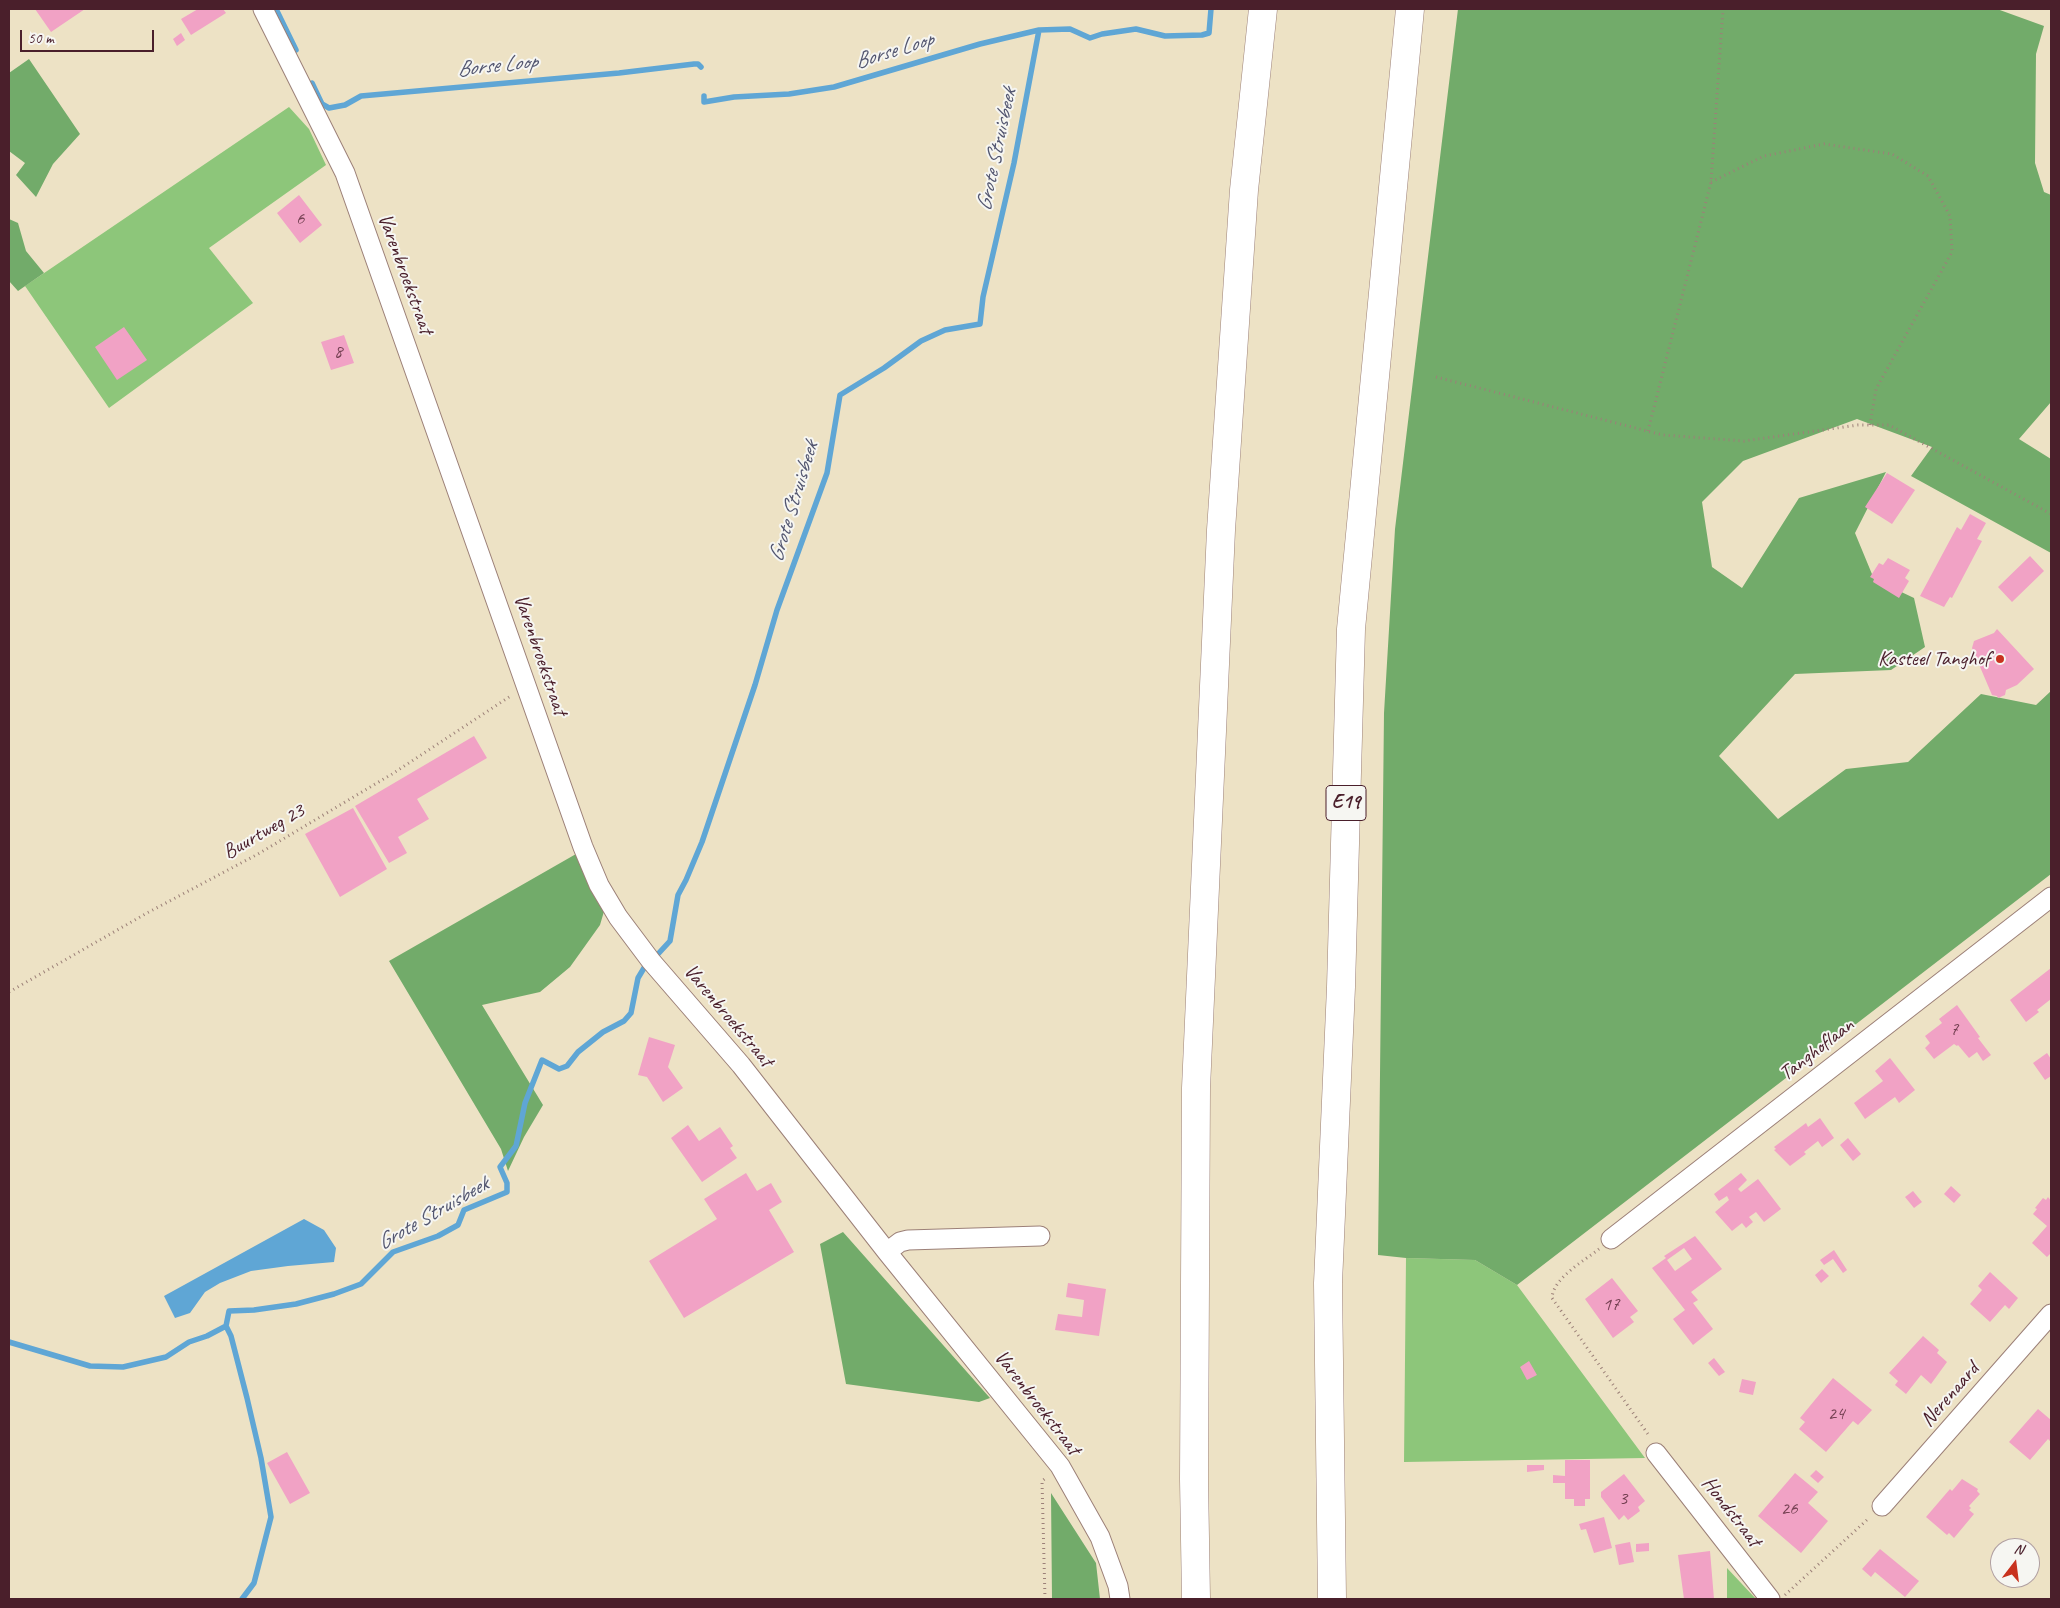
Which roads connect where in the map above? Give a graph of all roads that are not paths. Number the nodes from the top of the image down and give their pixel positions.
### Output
1 (263, 9) edge
2 (1264, 9) edge
3 (1410, 9) edge
4 (2051, 897) edge
5 (1040, 1236) dead end
6 (1611, 1239) road end
7 (887, 1252) junction
8 (2051, 1314) edge
9 (1656, 1453) road end
10 (1882, 1506) road end
11 (1120, 1599) edge
12 (1196, 1599) edge
13 (1332, 1599) edge
14 (1770, 1599) edge

1 - 7 street, Varenbroekstraat
2 - 12 highway
3 - 13 highway, E19
4 - 6 street, Tanghoflaan
5 - 7 street
7 - 11 street, Varenbroekstraat
8 - 10 street, Nerenaard
9 - 14 street, Hondstraat

